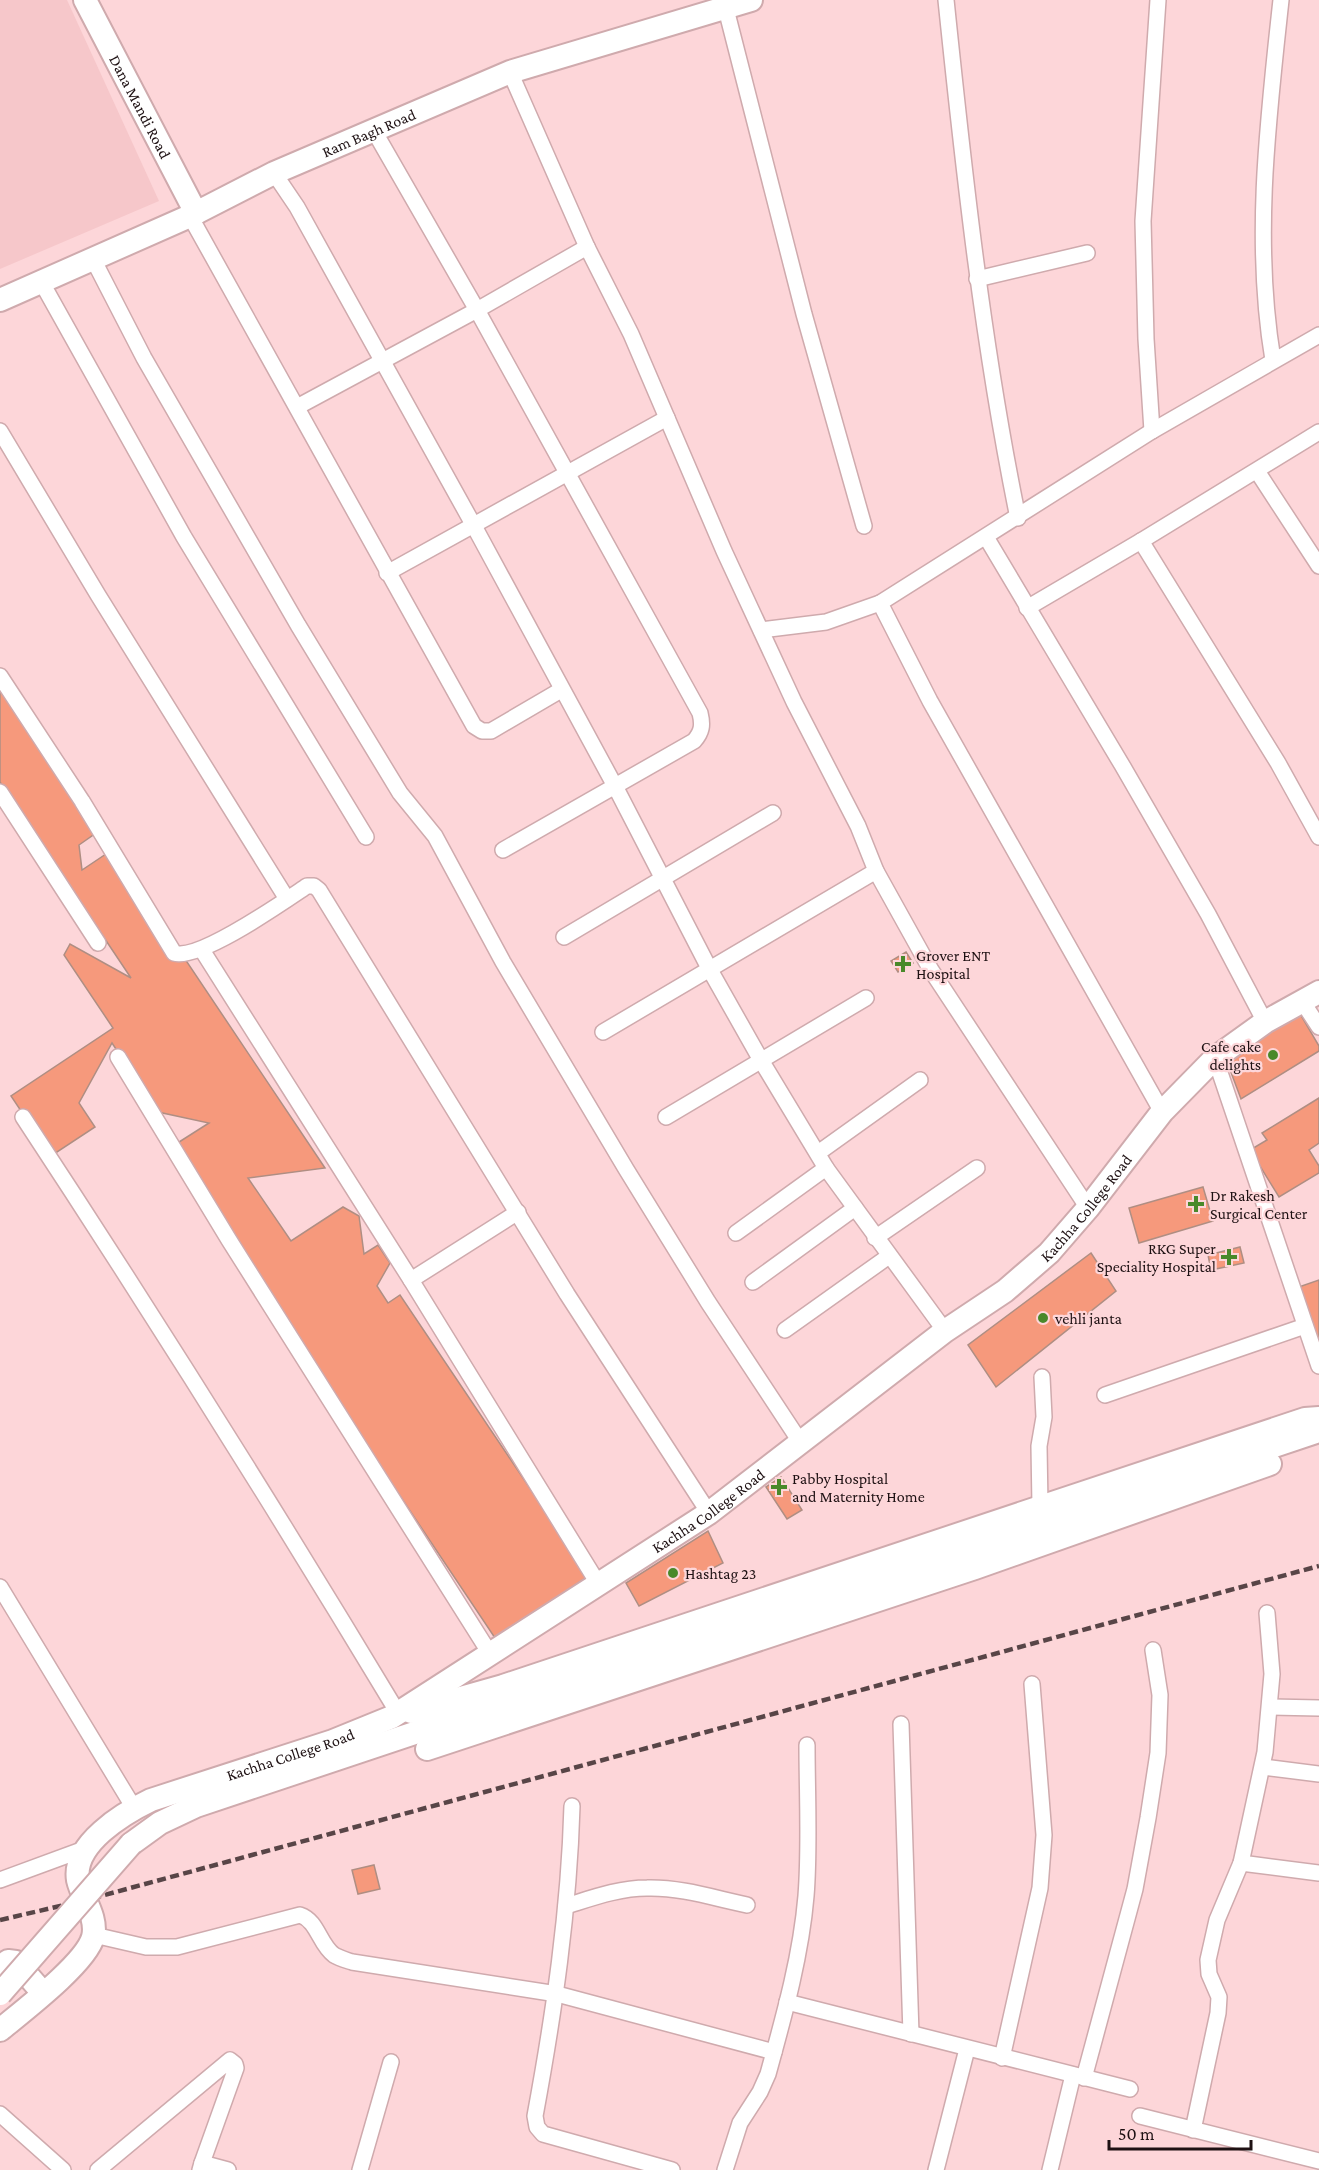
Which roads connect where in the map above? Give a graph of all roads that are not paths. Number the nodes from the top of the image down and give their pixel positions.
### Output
1 (85, 0) edge
2 (751, 0) edge
3 (946, 0) edge
4 (1158, 0) edge
5 (1281, 0) edge
6 (726, 9) junction
7 (678, 10) edge
8 (510, 72) junction
9 (373, 129) junction
10 (274, 173) junction
11 (193, 214) junction
12 (587, 247) junction
13 (1087, 253) dead end
14 (93, 259) junction
15 (977, 279) junction
16 (42, 283) junction
17 (0, 300) edge
18 (477, 310) junction
19 (1319, 335) edge
20 (1273, 360) junction
21 (380, 362) junction
22 (297, 407) junction
23 (667, 418) junction
24 (0, 431) edge
25 (1152, 431) junction
26 (1319, 432) edge
27 (1257, 471) junction
28 (567, 475) junction
29 (1018, 518) junction
30 (474, 526) junction
31 (864, 526) dead end
32 (986, 537) junction
33 (1141, 541) junction
34 (1319, 566) edge
35 (387, 573) junction
36 (880, 603) junction
37 (1027, 608) junction
38 (760, 630) junction
39 (0, 676) edge
40 (561, 690) junction
41 (616, 788) junction
42 (0, 792) edge
43 (773, 813) dead end
44 (366, 837) dead end
45 (1319, 837) edge
46 (503, 850) dead end
47 (876, 872) junction
48 (663, 879) junction
49 (288, 899) junction
50 (564, 937) dead end
51 (98, 943) dead end
52 (202, 950) junction
53 (710, 970) junction
54 (1310, 996) edge
55 (866, 998) dead end
56 (1265, 1022) junction
57 (1319, 1027) edge
58 (603, 1032) dead end
59 (118, 1057) dead end
60 (1215, 1058) junction
61 (762, 1062) junction
62 (920, 1080) dead end
63 (1162, 1112) junction
64 (23, 1117) dead end
65 (666, 1117) dead end
66 (818, 1153) junction
67 (826, 1168) junction
68 (977, 1168) dead end
69 (855, 1208) junction
70 (1088, 1208) junction
71 (518, 1212) junction
72 (736, 1233) dead end
73 (875, 1238) junction
74 (889, 1256) junction
75 (411, 1280) junction
76 (753, 1282) dead end
77 (1305, 1326) junction
78 (785, 1330) dead end
79 (945, 1331) junction
80 (1319, 1366) edge
81 (1042, 1377) dead end
82 (1105, 1395) dead end
83 (1317, 1432) edge
84 (801, 1443) junction
85 (1040, 1506) junction
86 (709, 1513) junction
87 (599, 1585) junction
88 (0, 1587) edge
89 (1267, 1612) dead end
90 (1153, 1650) dead end
91 (489, 1652) junction
92 (1032, 1684) dead end
93 (1271, 1707) junction
94 (1319, 1708) edge
95 (395, 1715) junction
96 (901, 1724) dead end
97 (807, 1745) dead end
98 (427, 1749) dead end
99 (1263, 1767) junction
100 (1319, 1774) edge
101 (572, 1806) dead end
102 (134, 1808) junction
103 (87, 1848) junction
104 (1241, 1863) junction
105 (1319, 1874) edge
106 (0, 1880) edge
107 (747, 1905) dead end
108 (566, 1906) junction
109 (94, 1935) junction
110 (0, 1968) edge
111 (43, 1992) junction
112 (0, 1994) edge
113 (557, 1994) junction
114 (786, 2002) junction
115 (0, 2030) edge
116 (911, 2034) junction
117 (967, 2049) junction
118 (774, 2052) junction
119 (1002, 2058) junction
120 (391, 2062) dead end
121 (1079, 2077) junction
122 (1130, 2089) dead end
123 (0, 2114) edge
124 (1140, 2116) dead end
125 (1193, 2130) junction
126 (1319, 2161) edge
127 (201, 2167) edge
128 (63, 2170) edge
129 (98, 2170) edge
130 (228, 2170) edge
131 (360, 2170) edge
132 (672, 2170) edge
133 (725, 2170) edge
134 (936, 2170) edge
135 (1050, 2170) edge

1 - 11 street, Dana Mandi Road
2 - 6 street, Ram Bagh Road
3 - 15 street
4 - 25 street
5 - 20 street
6 - 7 street, Ram Bagh Road
6 - 31 street
7 - 8 street, Ram Bagh Road
8 - 9 street, Ram Bagh Road
8 - 12 street
9 - 10 street, Ram Bagh Road
9 - 18 street
10 - 11 street, Ram Bagh Road
10 - 21 street
11 - 14 street, Ram Bagh Road
11 - 22 street
12 - 18 street
12 - 23 street
13 - 15 street
14 - 16 street, Ram Bagh Road
14 - 84 street
15 - 29 street
16 - 17 street, Ram Bagh Road
16 - 44 street
18 - 21 street
18 - 28 street
19 - 20 street
20 - 25 street
21 - 22 street
21 - 30 street
22 - 35 street
23 - 28 street
23 - 38 street
24 - 49 street
25 - 29 street
26 - 27 street
27 - 33 street
27 - 34 street
28 - 30 street
28 - 41 street
29 - 32 street
30 - 35 street
30 - 40 street
32 - 36 street
32 - 37 street
33 - 37 street
33 - 45 street
35 - 40 street
36 - 38 street
36 - 63 street
37 - 56 street
38 - 47 street
39 - 52 street
40 - 41 street
41 - 46 street
41 - 48 street
42 - 51 street
43 - 48 street
47 - 53 street
47 - 70 street
48 - 50 street
48 - 53 street
49 - 52 street
49 - 71 street
52 - 75 street
53 - 58 street
53 - 61 street
54 - 56 street, Kachha College Road
54 - 57 street
55 - 61 street
56 - 60 street, Kachha College Road
59 - 91 street
60 - 63 street, Kachha College Road
60 - 77 street
61 - 65 street
61 - 66 street
62 - 66 street
63 - 70 street, Kachha College Road
64 - 95 street
66 - 67 street
67 - 69 street
67 - 72 street
68 - 73 street
69 - 73 street
69 - 76 street
70 - 79 street, Kachha College Road
71 - 75 street
71 - 86 street
73 - 74 street
74 - 78 street
74 - 79 street
75 - 87 street
77 - 80 street
77 - 82 street
79 - 84 street, Kachha College Road
81 - 85 street
83 - 85 street
83 - 98 street
83 - 112 street, bridge
84 - 86 street, Kachha College Road
85 - 95 street
86 - 87 street, Kachha College Road
87 - 91 street, Kachha College Road
88 - 102 street
89 - 93 street
90 - 121 street
91 - 95 street, Kachha College Road
92 - 119 street
93 - 94 street
93 - 99 street
95 - 102 street, Kachha College Road
96 - 116 street
97 - 114 street
99 - 100 street
99 - 104 street
101 - 108 street
102 - 103 street, Kachha College Road
103 - 106 street, Kachha College Road
103 - 109 street
104 - 105 street
104 - 125 street
107 - 108 street
108 - 113 street
109 - 111 street
109 - 113 street
110 - 111 street
111 - 115 street
113 - 118 street
113 - 132 street
114 - 116 street
114 - 118 street
116 - 117 street
117 - 119 street
117 - 134 street
118 - 133 street
119 - 121 street
120 - 131 street
121 - 122 street
121 - 135 street
123 - 128 street
124 - 125 street
125 - 126 street
127 - 129 street
127 - 130 street

